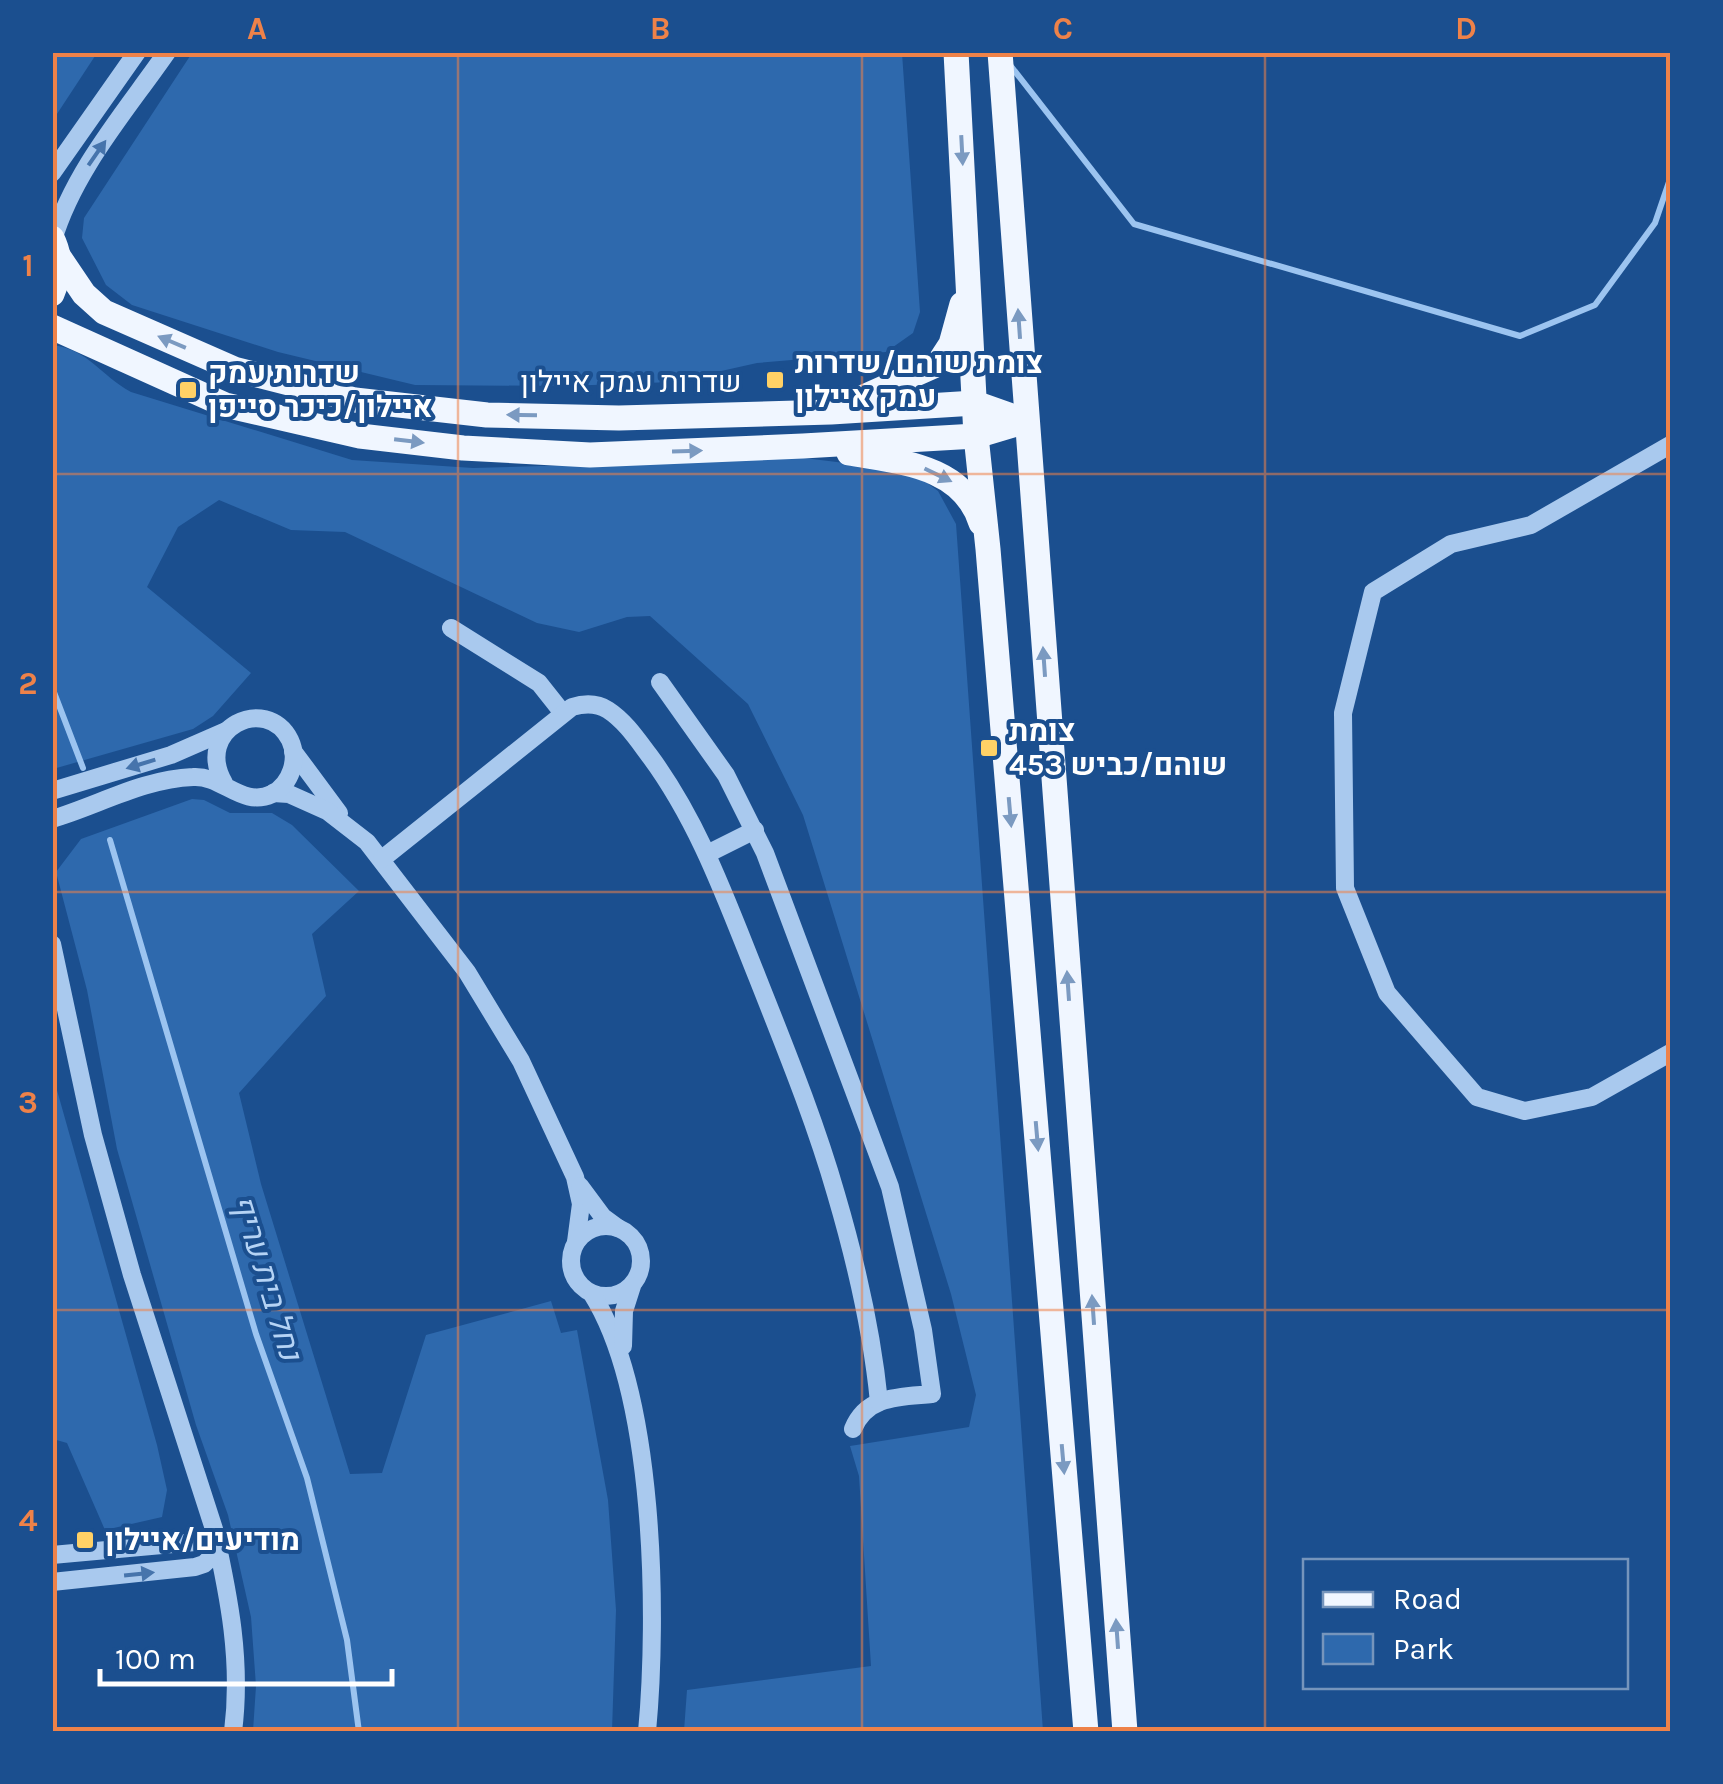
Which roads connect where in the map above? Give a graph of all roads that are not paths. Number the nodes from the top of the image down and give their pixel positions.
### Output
1 (138, 52) edge
2 (167, 52) edge
3 (956, 52) edge
4 (1000, 52) edge
5 (52, 173) edge
6 (55, 245) edge
7 (969, 270) junction
8 (52, 294) edge
9 (52, 327) edge
10 (976, 403) junction
11 (831, 412) junction
12 (1026, 421) junction
13 (976, 436) junction
14 (810, 445) junction
15 (1670, 445) edge
16 (988, 549) junction
17 (451, 628) dead end
18 (660, 682) dead end
19 (562, 712) junction
20 (227, 731) junction
21 (293, 752) junction
22 (224, 783) junction
23 (52, 791) edge
24 (273, 793) junction
25 (52, 819) edge
26 (348, 826) junction
27 (755, 830) junction
28 (707, 854) junction
29 (382, 859) junction
30 (52, 944) edge
31 (1670, 1053) edge
32 (574, 1177) junction
33 (618, 1228) junction
34 (576, 1242) junction
35 (632, 1286) junction
36 (592, 1294) junction
37 (622, 1362) junction
38 (879, 1402) junction
39 (854, 1430) dead end
40 (218, 1550) junction
41 (52, 1555) edge
42 (52, 1582) edge
43 (233, 1732) edge
44 (648, 1732) edge
45 (1086, 1732) edge
46 (1124, 1732) edge

1 - 5 street
6 -> 2 street
3 -> 7 main road
12 -> 4 main road
6 - 8 main road
11 -> 6 main road, שדרות עמק איילון
7 - 10 main road
7 - 11 main road
9 -> 14 main road
10 - 11 main road, שדרות עמק איילון
10 - 12 main road, שדרות עמק איילון
10 - 13 main road
12 - 13 main road
46 -> 12 main road
13 - 14 main road
13 - 16 main road
14 -> 16 main road
15 - 31 street
16 -> 45 main road
17 - 19 street
18 - 27 street
19 - 28 street
19 - 29 street
20 - 21 street
20 - 22 street
20 -> 23 street
21 - 24 street
21 - 26 street
22 - 24 street
22 - 25 street
24 - 26 street
26 - 29 street
27 - 28 street
27 - 38 street
28 - 38 street
29 - 32 street
30 - 40 street
32 - 33 street
32 - 34 street
33 - 34 street
33 - 35 street
34 - 36 street
35 - 36 street
35 - 37 street
36 - 37 street
37 - 44 street
38 - 39 street
40 - 41 street
42 -> 40 street
40 - 43 street

